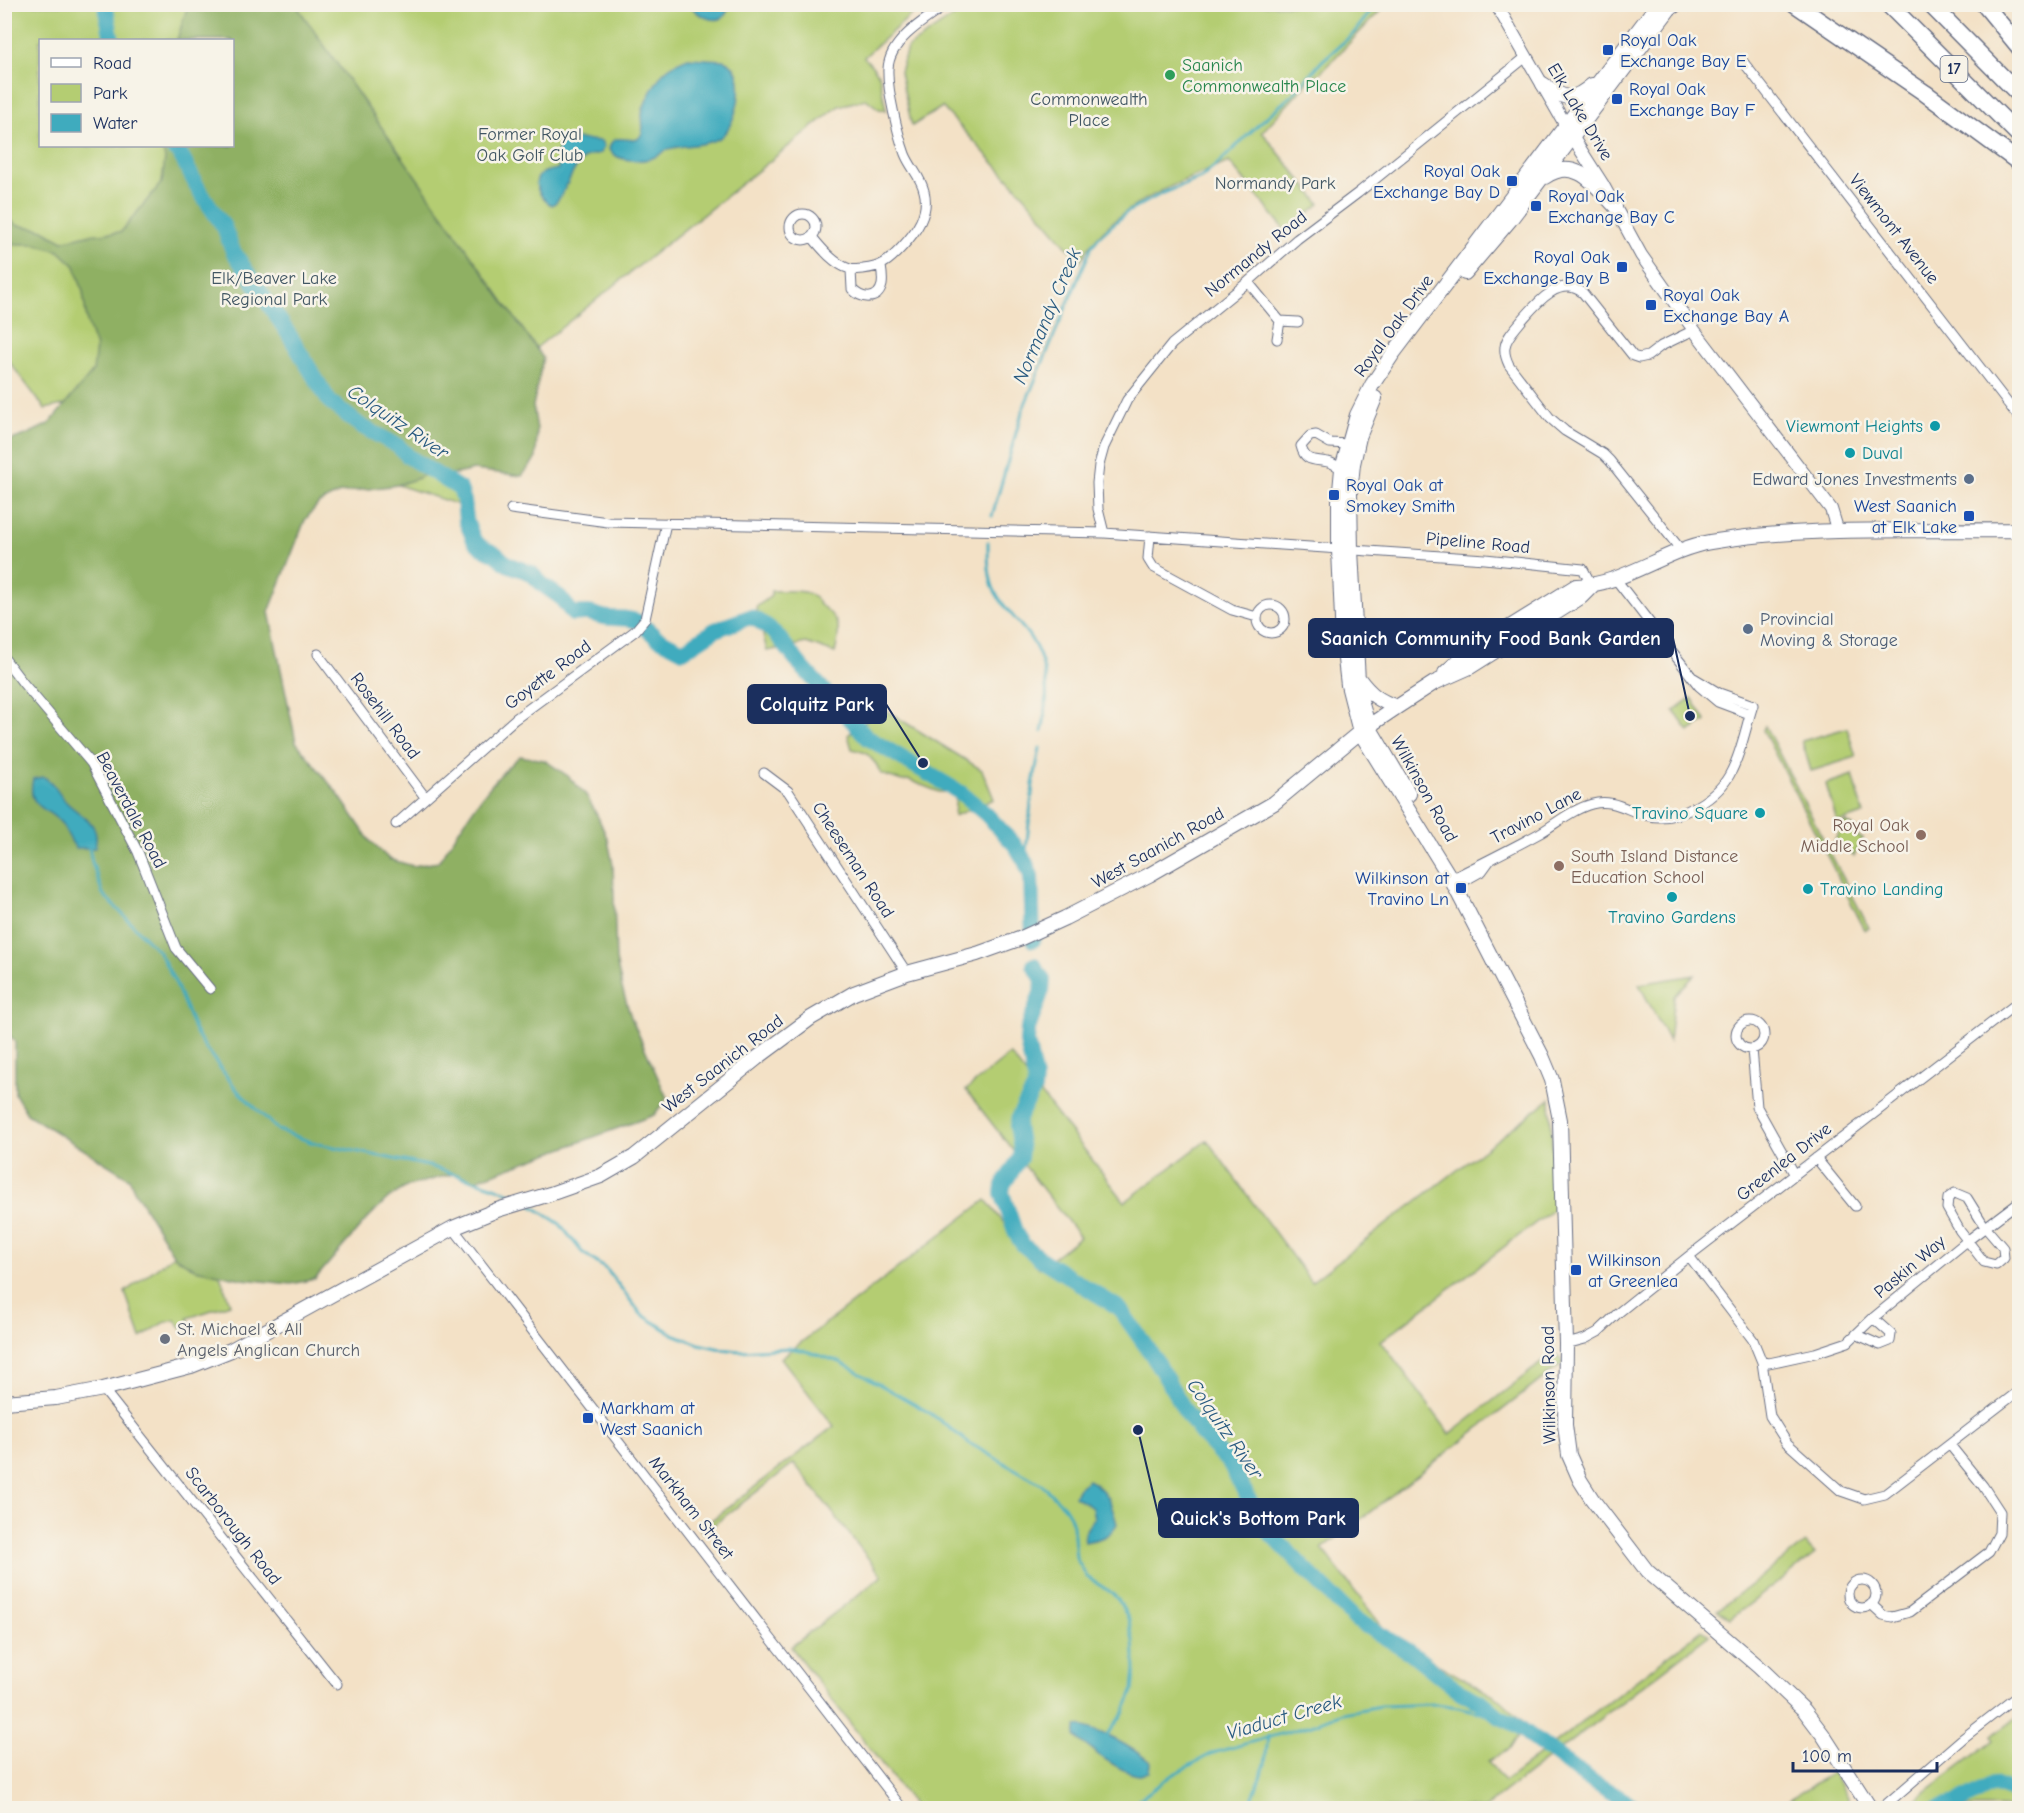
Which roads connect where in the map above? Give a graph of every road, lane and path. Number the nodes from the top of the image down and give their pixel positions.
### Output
1 (948, 4) edge
2 (1496, 4) edge
3 (1658, 4) edge
4 (1795, 4) edge
5 (1888, 4) edge
6 (1930, 4) edge
7 (1984, 4) edge
8 (1674, 5) edge
9 (2019, 48) edge
10 (1526, 57) junction
11 (1741, 59) dead end
12 (1606, 74) junction
13 (1543, 84) junction
14 (2019, 95) edge
15 (1570, 132) junction
16 (2019, 136) edge
17 (2019, 164) edge
18 (1540, 180) junction
19 (1615, 206) junction
20 (812, 237) dead end
21 (881, 266) junction
22 (851, 270) junction
23 (1248, 282) junction
24 (1280, 321) junction
25 (1298, 322) dead end
26 (1694, 330) junction
27 (1277, 339) dead end
28 (2019, 419) edge
29 (1348, 444) junction
30 (1342, 469) junction
31 (512, 509) dead end
32 (666, 523) junction
33 (2019, 530) edge
34 (1838, 532) junction
35 (1104, 533) junction
36 (1150, 536) junction
37 (1345, 550) junction
38 (1681, 550) junction
39 (1614, 578) junction
40 (1592, 586) junction
41 (1257, 617) dead end
42 (318, 654) dead end
43 (4, 658) edge
44 (1357, 677) junction
45 (1397, 706) junction
46 (1364, 729) junction
47 (764, 773) dead end
48 (425, 797) junction
49 (396, 824) dead end
50 (1451, 879) junction
51 (908, 973) junction
52 (210, 989) dead end
53 (2019, 1001) edge
54 (1752, 1049) dead end
55 (1816, 1158) junction
56 (1795, 1175) junction
57 (2019, 1201) edge
58 (1855, 1206) dead end
59 (1986, 1227) junction
60 (453, 1228) junction
61 (1967, 1240) junction
62 (1689, 1256) junction
63 (1873, 1318) junction
64 (1858, 1335) junction
65 (1566, 1344) junction
66 (1762, 1362) junction
67 (103, 1389) junction
68 (2019, 1390) edge
69 (4, 1402) edge
70 (1950, 1445) junction
71 (1871, 1604) dead end
72 (337, 1684) dead end
73 (2019, 1694) edge
74 (902, 1809) edge
75 (1870, 1809) edge
76 (1882, 1809) edge

1 - 21 street
2 - 10 street, Elk Lake Drive
3 - 12 main road, Royal Oak Drive
4 - 17 highway
5 - 16 highway, 17
6 - 14 highway, 17
7 - 9 highway
8 - 15 main road, Royal Oak Drive
10 - 13 street, Elk Lake Drive
10 - 23 street, Normandy Road
11 - 28 street, Viewmont Avenue
12 - 13 main road
12 - 15 main road, Royal Oak Drive
13 - 15 street, Elk Lake Drive
15 - 18 main road, Royal Oak Drive
15 - 19 street, Elk Lake Drive
15 - 29 main road, Royal Oak Drive
18 - 19 main road
18 - 37 main road, Royal Oak Drive
19 - 26 street, Elk Lake Drive
20 - 22 street
21 - 22 street
21 - 22 street
23 - 24 street
23 - 35 street, Normandy Road
24 - 25 street
24 - 27 street
26 - 34 street, Elk Lake Drive
26 - 38 street
29 - 30 main road, Royal Oak Drive
29 - 30 street
30 - 37 main road, Royal Oak Drive
31 - 32 street
32 - 35 street
32 - 48 street, Goyette Road
33 - 34 main road, West Saanich Road
34 - 38 main road, West Saanich Road
35 - 36 street
36 - 37 street
36 - 41 street
37 - 40 street, Pipeline Road
37 - 44 main road, Royal Oak Drive
37 - 46 main road, Royal Oak Drive
38 - 39 main road, West Saanich Road
39 - 40 main road, West Saanich Road
39 - 50 street, Travino Lane
40 - 45 main road, West Saanich Road
42 - 48 street, Rosehill Road
43 - 52 street, Beaverdale Road
44 - 45 main road
44 - 46 main road, Royal Oak Drive
45 - 46 main road, West Saanich Road
46 - 50 main road, Wilkinson Road
46 - 51 main road, West Saanich Road
47 - 51 street, Cheeseman Road
48 - 49 street, Goyette Road
50 - 65 main road, Wilkinson Road
51 - 60 main road, West Saanich Road
53 - 55 street, Greenlea Drive
54 - 56 street
55 - 56 street, Greenlea Drive
55 - 58 street
56 - 62 street, Greenlea Drive
57 - 59 street, Paskin Way
59 - 61 street, Paskin Way
59 - 61 street, Paskin Way
59 - 61 street, Paskin Way
60 - 67 main road, West Saanich Road
60 - 74 street, Markham Street
61 - 63 street, Paskin Way
62 - 65 street, Greenlea Drive
62 - 66 street
63 - 64 street, Paskin Way
63 - 64 street, Paskin Way
64 - 66 street, Paskin Way
65 - 75 main road, Wilkinson Road
66 - 70 street
67 - 69 main road, West Saanich Road
67 - 72 street, Scarborough Road
68 - 70 street
70 - 71 street
73 - 76 street

